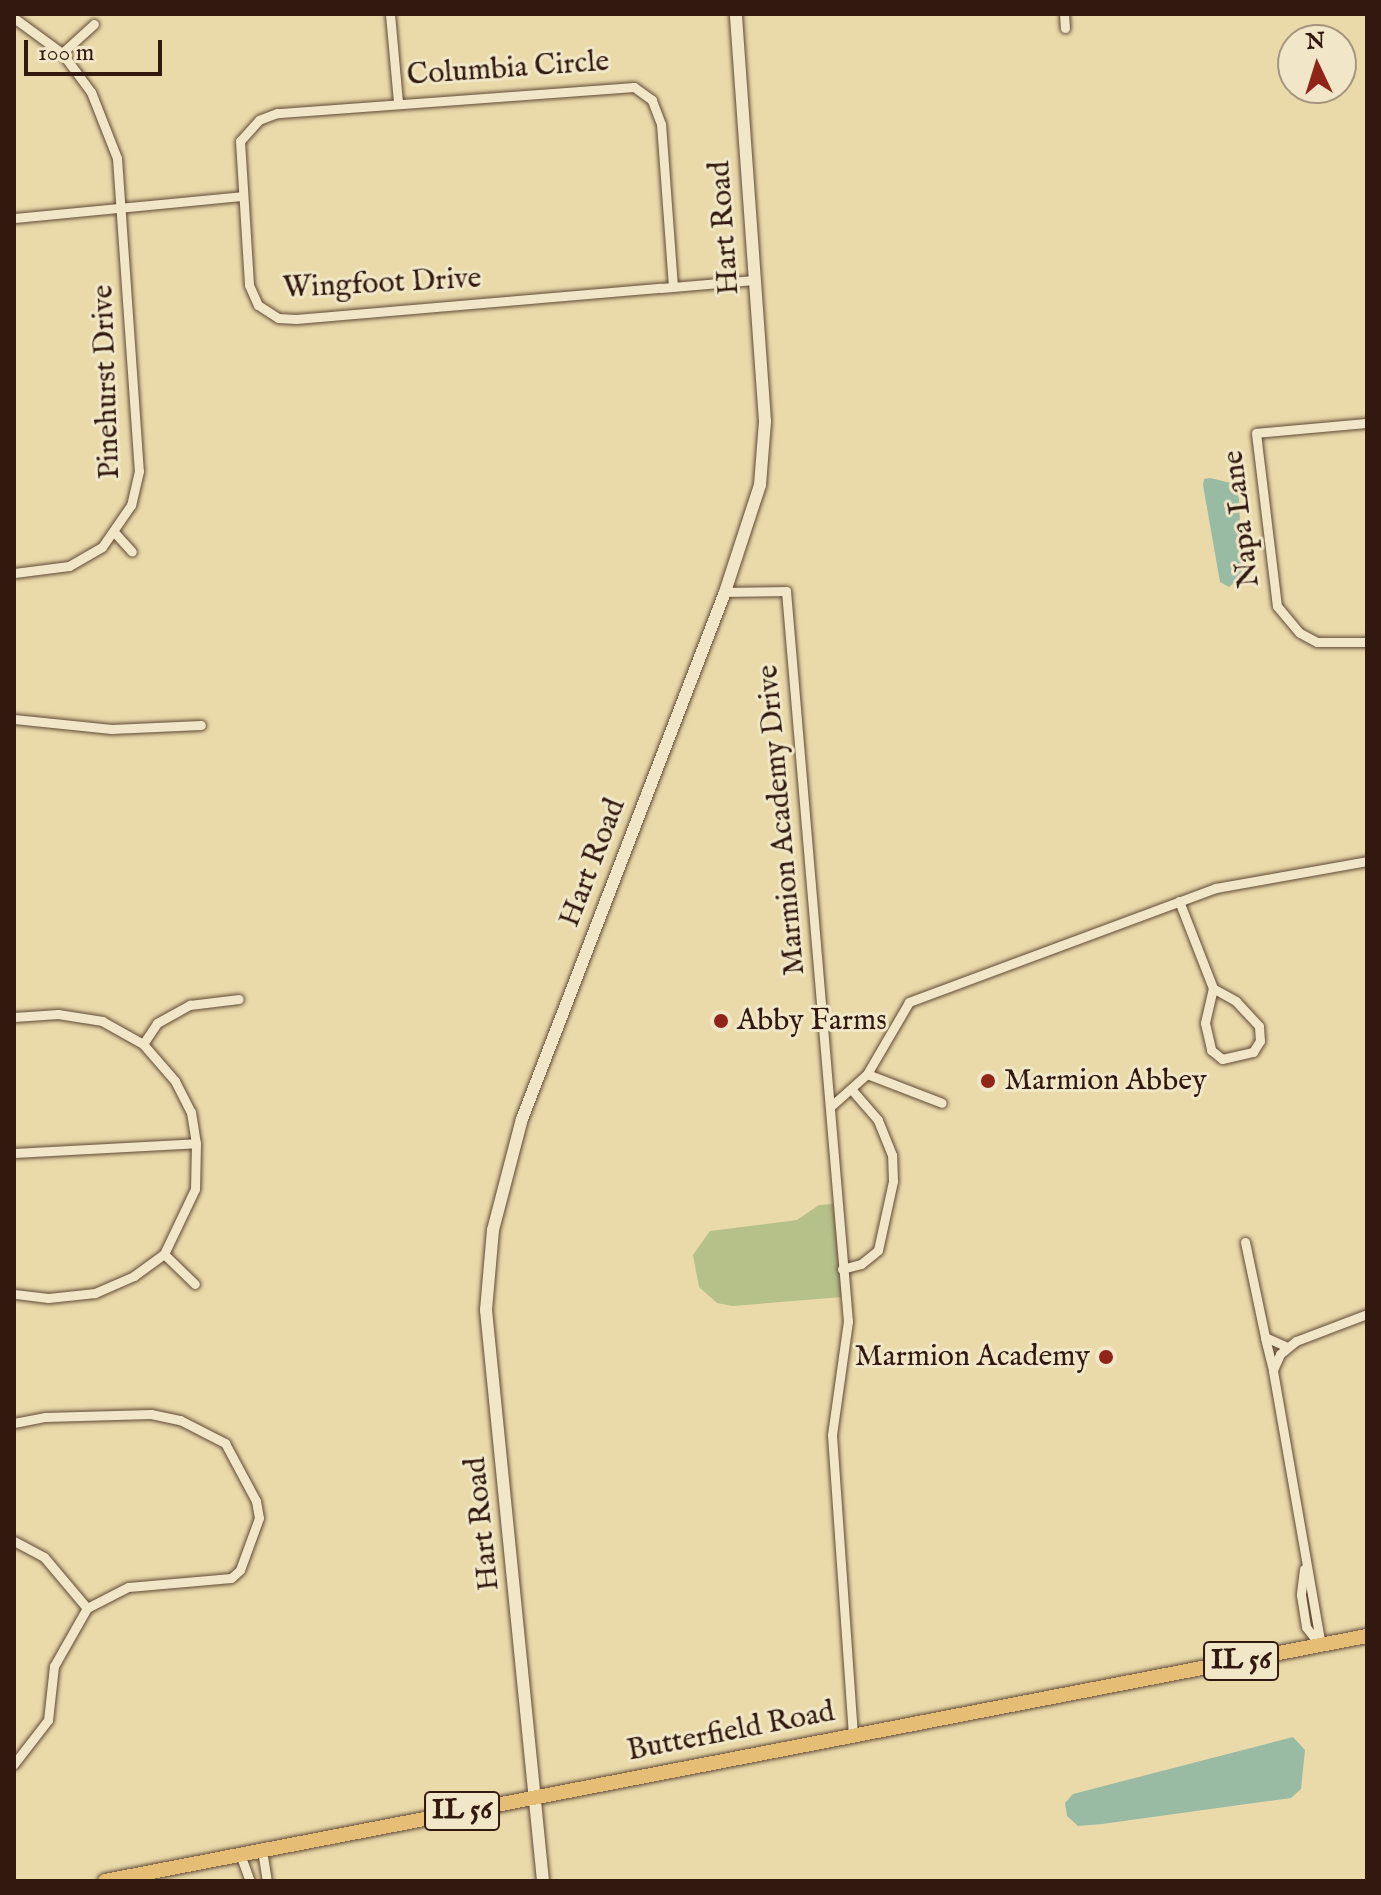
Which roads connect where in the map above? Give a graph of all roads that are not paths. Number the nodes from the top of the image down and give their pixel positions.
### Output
1 (390, 14) edge
2 (736, 14) edge
3 (1064, 14) edge
4 (14, 18) edge
5 (94, 24) dead end
6 (1065, 28) dead end
7 (62, 53) junction
8 (398, 102) junction
9 (242, 196) junction
10 (121, 206) junction
11 (14, 218) edge
12 (754, 280) junction
13 (673, 287) junction
14 (1367, 423) edge
15 (115, 533) junction
16 (132, 552) dead end
17 (14, 573) edge
18 (725, 592) junction
19 (1367, 642) edge
20 (14, 719) edge
21 (201, 725) dead end
22 (1367, 861) edge
23 (1179, 901) junction
24 (1213, 988) junction
25 (239, 999) dead end
26 (14, 1017) edge
27 (143, 1044) junction
28 (867, 1074) junction
29 (852, 1090) junction
30 (942, 1103) dead end
31 (830, 1107) junction
32 (196, 1143) junction
33 (14, 1153) edge
34 (1245, 1242) dead end
35 (164, 1254) junction
36 (842, 1269) junction
37 (195, 1284) dead end
38 (14, 1294) edge
39 (1367, 1314) edge
40 (1265, 1337) junction
41 (1287, 1347) junction
42 (1273, 1370) junction
43 (14, 1423) edge
44 (14, 1541) edge
45 (1305, 1562) junction
46 (87, 1608) junction
47 (1367, 1636) edge
48 (1321, 1646) junction
49 (853, 1735) junction
50 (14, 1764) edge
51 (537, 1796) junction
52 (262, 1850) junction
53 (240, 1854) junction
54 (105, 1881) edge
55 (250, 1881) edge
56 (267, 1881) edge
57 (543, 1881) edge

1 - 8 street
2 - 12 street, Hart Road
3 - 6 street
4 - 7 street, Pinehurst Drive
5 - 7 street
7 - 10 street, Pinehurst Drive
8 - 9 street, Columbia Circle
8 - 13 street, Columbia Circle
9 - 10 street
9 - 13 street, Wingfoot Drive
10 - 11 street
10 - 15 street, Pinehurst Drive
12 - 13 street, Wingfoot Drive
12 - 18 street, Hart Road
14 - 19 street, Napa Lane
15 - 16 street
15 - 17 street, Pinehurst Drive
18 - 31 street, Marmion Academy Drive
18 - 51 street, Hart Road
20 - 21 street
22 - 23 street
23 - 24 street
23 - 28 street
24 - 24 street
25 - 27 street
26 - 27 street
27 - 32 street
28 - 29 street
28 - 30 street
29 - 31 street
29 - 36 street
31 - 36 street, Marmion Academy Drive
32 - 33 street
32 - 35 street
34 - 40 street
35 - 37 street
35 - 38 street
36 - 49 street, Marmion Academy Drive
39 - 41 street
40 - 41 street
40 - 42 street
41 - 42 street
42 - 45 street
43 - 46 street
44 - 46 street
45 - 48 street
45 - 48 street
46 - 50 street
47 - 48 main road, Butterfield Road / IL 56
48 - 49 main road, Butterfield Road / IL 56
49 - 51 main road, Butterfield Road / IL 56
51 - 52 main road, Butterfield Road / IL 56
51 - 57 street, Hart Road
52 - 53 main road, Butterfield Road / IL 56
52 - 56 street
53 - 54 main road, Butterfield Road / IL 56
53 - 55 street

